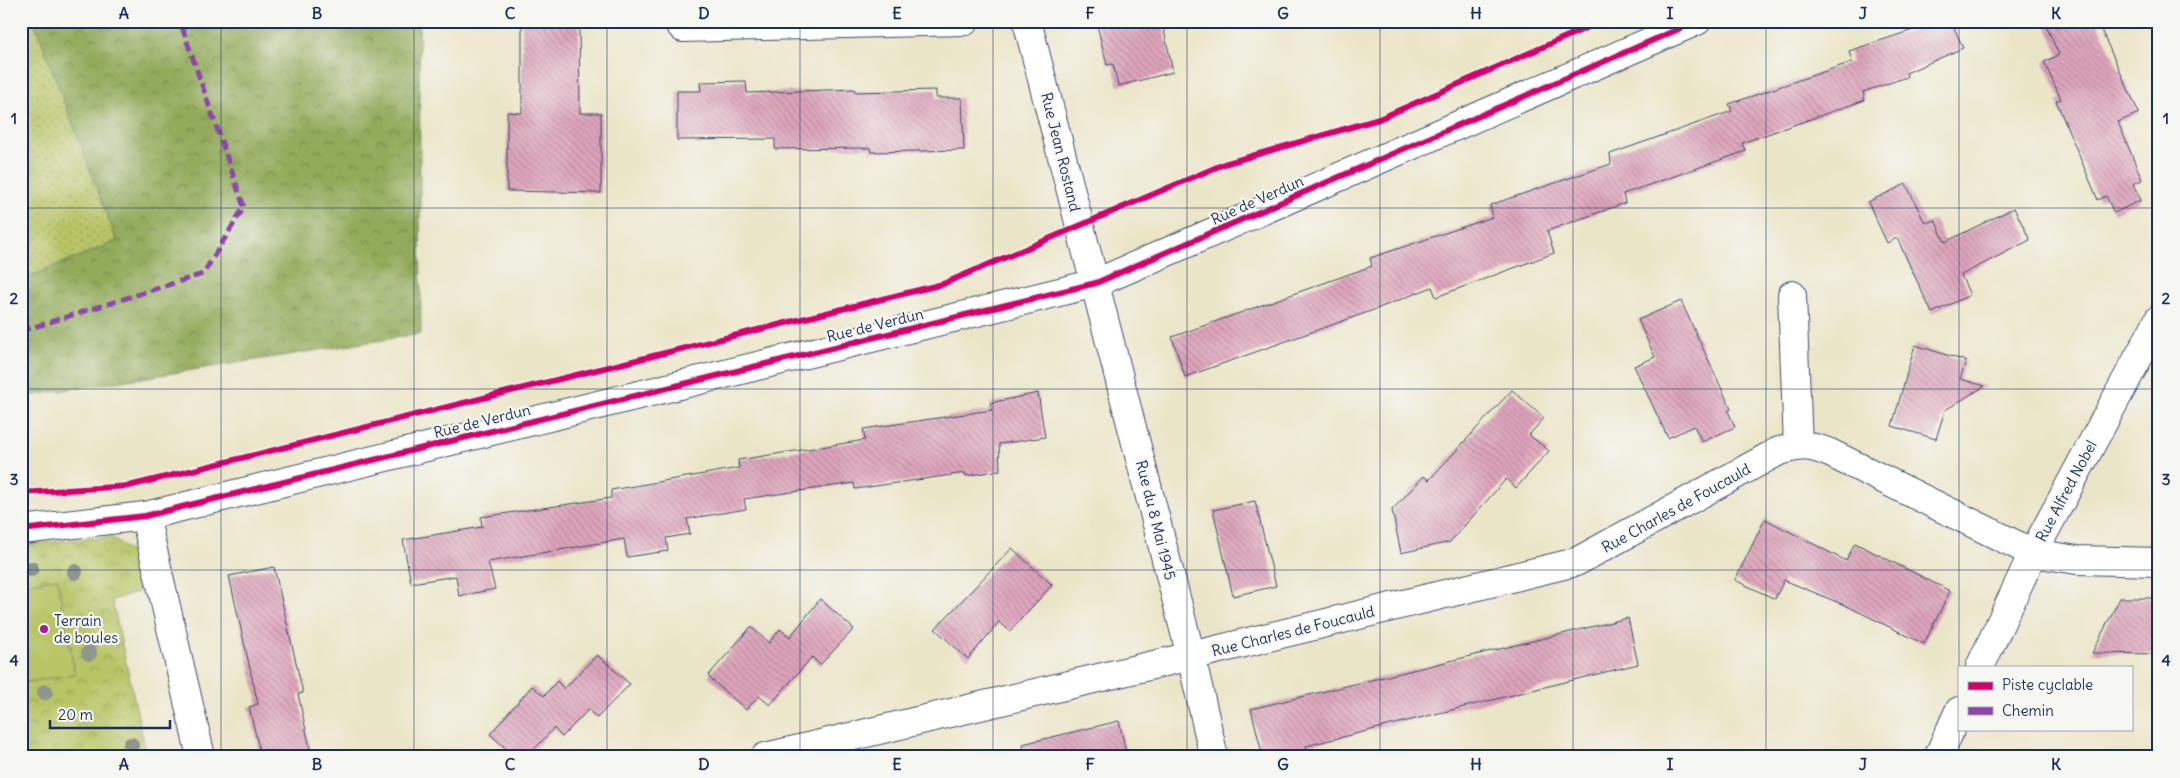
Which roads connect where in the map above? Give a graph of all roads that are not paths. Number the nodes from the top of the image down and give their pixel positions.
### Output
1 (677, 21) edge
2 (965, 21) edge
3 (1027, 21) edge
4 (1696, 21) edge
5 (1096, 283) junction
6 (1792, 295) dead end
7 (2159, 319) edge
8 (1798, 446) junction
9 (145, 516) junction
10 (21, 530) edge
11 (2033, 553) junction
12 (2159, 562) edge
13 (1191, 656) junction
14 (1980, 666) edge
15 (1958, 713) edge
16 (201, 757) edge
17 (765, 757) edge
18 (1214, 757) edge
19 (1938, 757) edge

1 - 2 street
3 - 5 street, Rue Jean Rostand
4 - 5 street, Rue de Verdun
5 - 9 street, Rue de Verdun
5 - 13 street, Rue du 8 Mai 1945
6 - 8 street
7 - 11 street, Rue Alfred Nobel
8 - 11 street, Rue Charles de Foucauld
8 - 13 street, Rue Charles de Foucauld
9 - 10 street, Rue de Verdun
9 - 16 street
11 - 12 street, Rue Charles de Foucauld
11 - 14 street, Rue Alfred Nobel
13 - 17 street, Rue Charles de Foucauld
13 - 18 street, Rue du 8 Mai 1945
15 - 19 street

